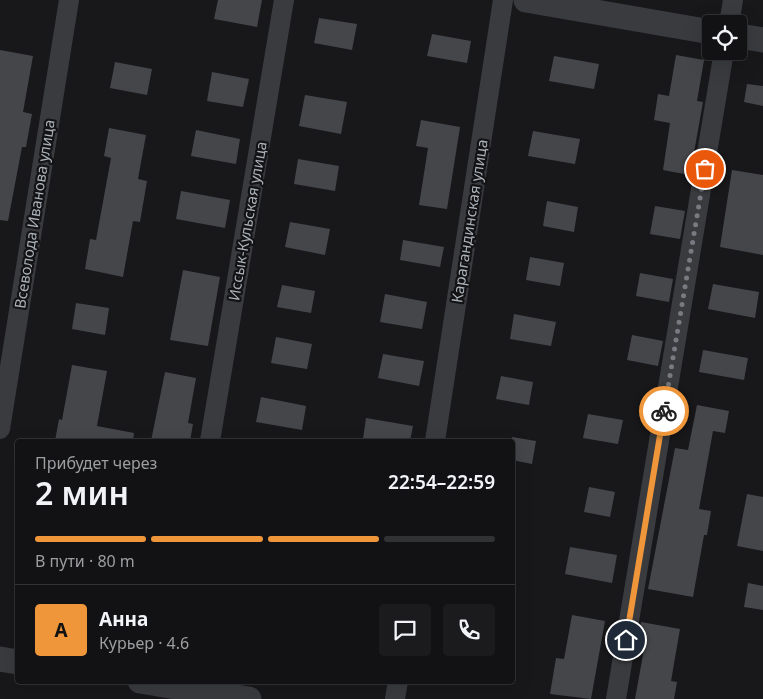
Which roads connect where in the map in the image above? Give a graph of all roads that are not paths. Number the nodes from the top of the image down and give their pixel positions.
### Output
1 (69, 0) edge
2 (284, 0) edge
3 (503, 0) edge
4 (526, 0) edge
5 (733, 0) edge
6 (730, 15) edge
7 (702, 30) edge
8 (747, 37) edge
9 (763, 40) edge
10 (722, 60) edge
11 (0, 429) edge
12 (210, 439) edge
13 (435, 439) edge
14 (0, 659) edge
15 (15, 662) edge
16 (150, 684) edge
17 (398, 684) edge
18 (168, 689) edge
19 (249, 699) edge
20 (396, 699) edge
21 (616, 699) edge

1 - 11 street, Всеволода Иванова улица
2 - 12 street, Иссык-Кульская улица
3 - 13 street, Карагандинская улица
4 - 7 street
5 - 6 street
8 - 9 street
10 - 21 street
14 - 15 street
16 - 18 street
17 - 20 street
18 - 19 street

